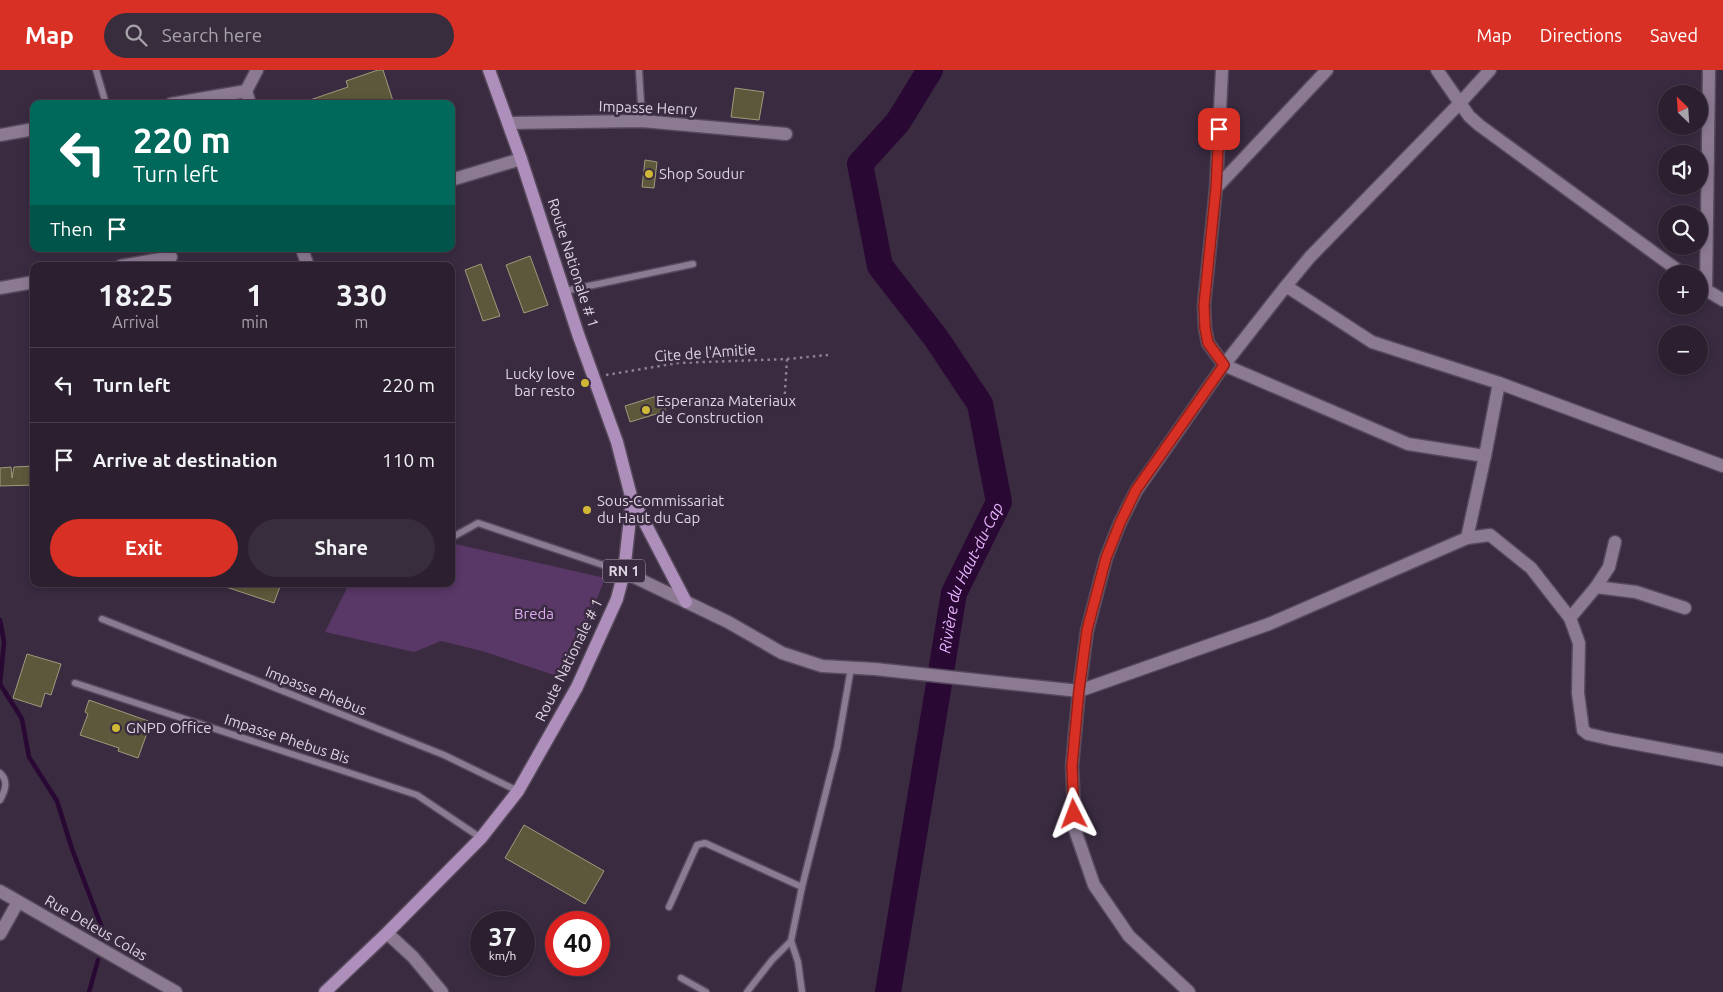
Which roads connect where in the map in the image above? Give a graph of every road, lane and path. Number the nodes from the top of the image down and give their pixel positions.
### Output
1 (96, 70) edge
2 (257, 70) edge
3 (489, 70) edge
4 (639, 70) edge
5 (1222, 70) edge
6 (1327, 70) edge
7 (1437, 70) edge
8 (1490, 70) edge
9 (1709, 70) edge
10 (246, 90) junction
11 (105, 100) edge
12 (193, 100) edge
13 (249, 100) edge
14 (1460, 103) junction
15 (642, 121) junction
16 (508, 123) junction
17 (30, 130) edge
18 (786, 134) dead end
19 (0, 135) edge
20 (521, 159) junction
21 (455, 179) edge
22 (1216, 188) junction
23 (172, 257) edge
24 (144, 262) edge
25 (693, 264) dead end
26 (1671, 265) edge
27 (1703, 265) edge
28 (30, 283) edge
29 (1286, 286) junction
30 (0, 288) edge
31 (565, 291) junction
32 (1708, 291) edge
33 (1723, 300) edge
34 (828, 355) dead end
35 (787, 359) junction
36 (1224, 365) junction
37 (595, 377) junction
38 (1499, 383) junction
39 (784, 407) dead end
40 (1485, 456) junction
41 (1723, 466) edge
42 (632, 500) junction
43 (455, 536) edge
44 (1467, 538) junction
45 (1615, 542) dead end
46 (624, 572) junction
47 (1596, 587) junction
48 (686, 602) junction
49 (1685, 608) dead end
50 (1570, 618) junction
51 (102, 619) dead end
52 (851, 668) junction
53 (75, 683) dead end
54 (1079, 690) junction
55 (1723, 760) edge
56 (0, 773) edge
57 (518, 791) junction
58 (0, 800) edge
59 (481, 838) junction
60 (802, 887) junction
61 (0, 891) edge
62 (18, 902) junction
63 (669, 907) dead end
64 (387, 933) junction
65 (0, 934) edge
66 (791, 941) junction
67 (681, 978) dead end
68 (1188, 991) edge
69 (176, 992) edge
70 (325, 992) edge
71 (442, 992) edge
72 (706, 992) edge
73 (747, 992) edge
74 (802, 992) edge

1 - 11 lane
2 - 10 street
3 - 16 main road, Route Nationale # 1 / RN 1
4 - 15 lane
5 - 22 street
6 - 22 street
7 - 14 street
8 - 14 street
9 - 27 street
10 - 12 street
10 - 13 street
14 - 26 street
14 - 29 street
15 - 16 street, Impasse Henry
15 - 18 street, Impasse Henry
16 - 20 main road, Route Nationale # 1 / RN 1
17 - 19 street
20 - 21 street
20 - 31 main road, Route Nationale # 1 / RN 1
22 - 36 street
23 - 24 street
25 - 31 lane
28 - 30 street
29 - 36 street
29 - 38 street
31 - 37 main road, Route Nationale # 1 / RN 1
32 - 33 street
34 - 35 path, Cite de l'Amitie
35 - 37 path, Cite de l'Amitie
35 - 39 path
36 - 40 street
36 - 54 street
37 - 42 main road, Route Nationale # 1 / RN 1
38 - 40 street
38 - 41 street
40 - 44 street
42 - 46 main road, Route Nationale # 1 / RN 1
42 - 48 main road
43 - 46 lane
44 - 50 street
44 - 54 street
45 - 47 street
46 - 48 street
46 - 57 main road, Route Nationale # 1 / RN 1
47 - 49 street
47 - 50 street
48 - 52 street
50 - 55 street
51 - 57 lane, Impasse Phebus
52 - 54 street
52 - 60 lane
53 - 59 lane, Impasse Phebus Bis
54 - 68 street
56 - 58 lane
57 - 59 main road, Route Nationale # 1 / RN 1
59 - 64 main road, Route Nationale # 1 / RN 1
60 - 63 lane
60 - 66 lane
61 - 62 street, Rue Deleus Colas
62 - 65 street
62 - 69 street, Rue Deleus Colas
64 - 70 main road, Route Nationale # 1 / RN 1
64 - 71 street
66 - 73 lane
66 - 74 lane
67 - 72 lane

